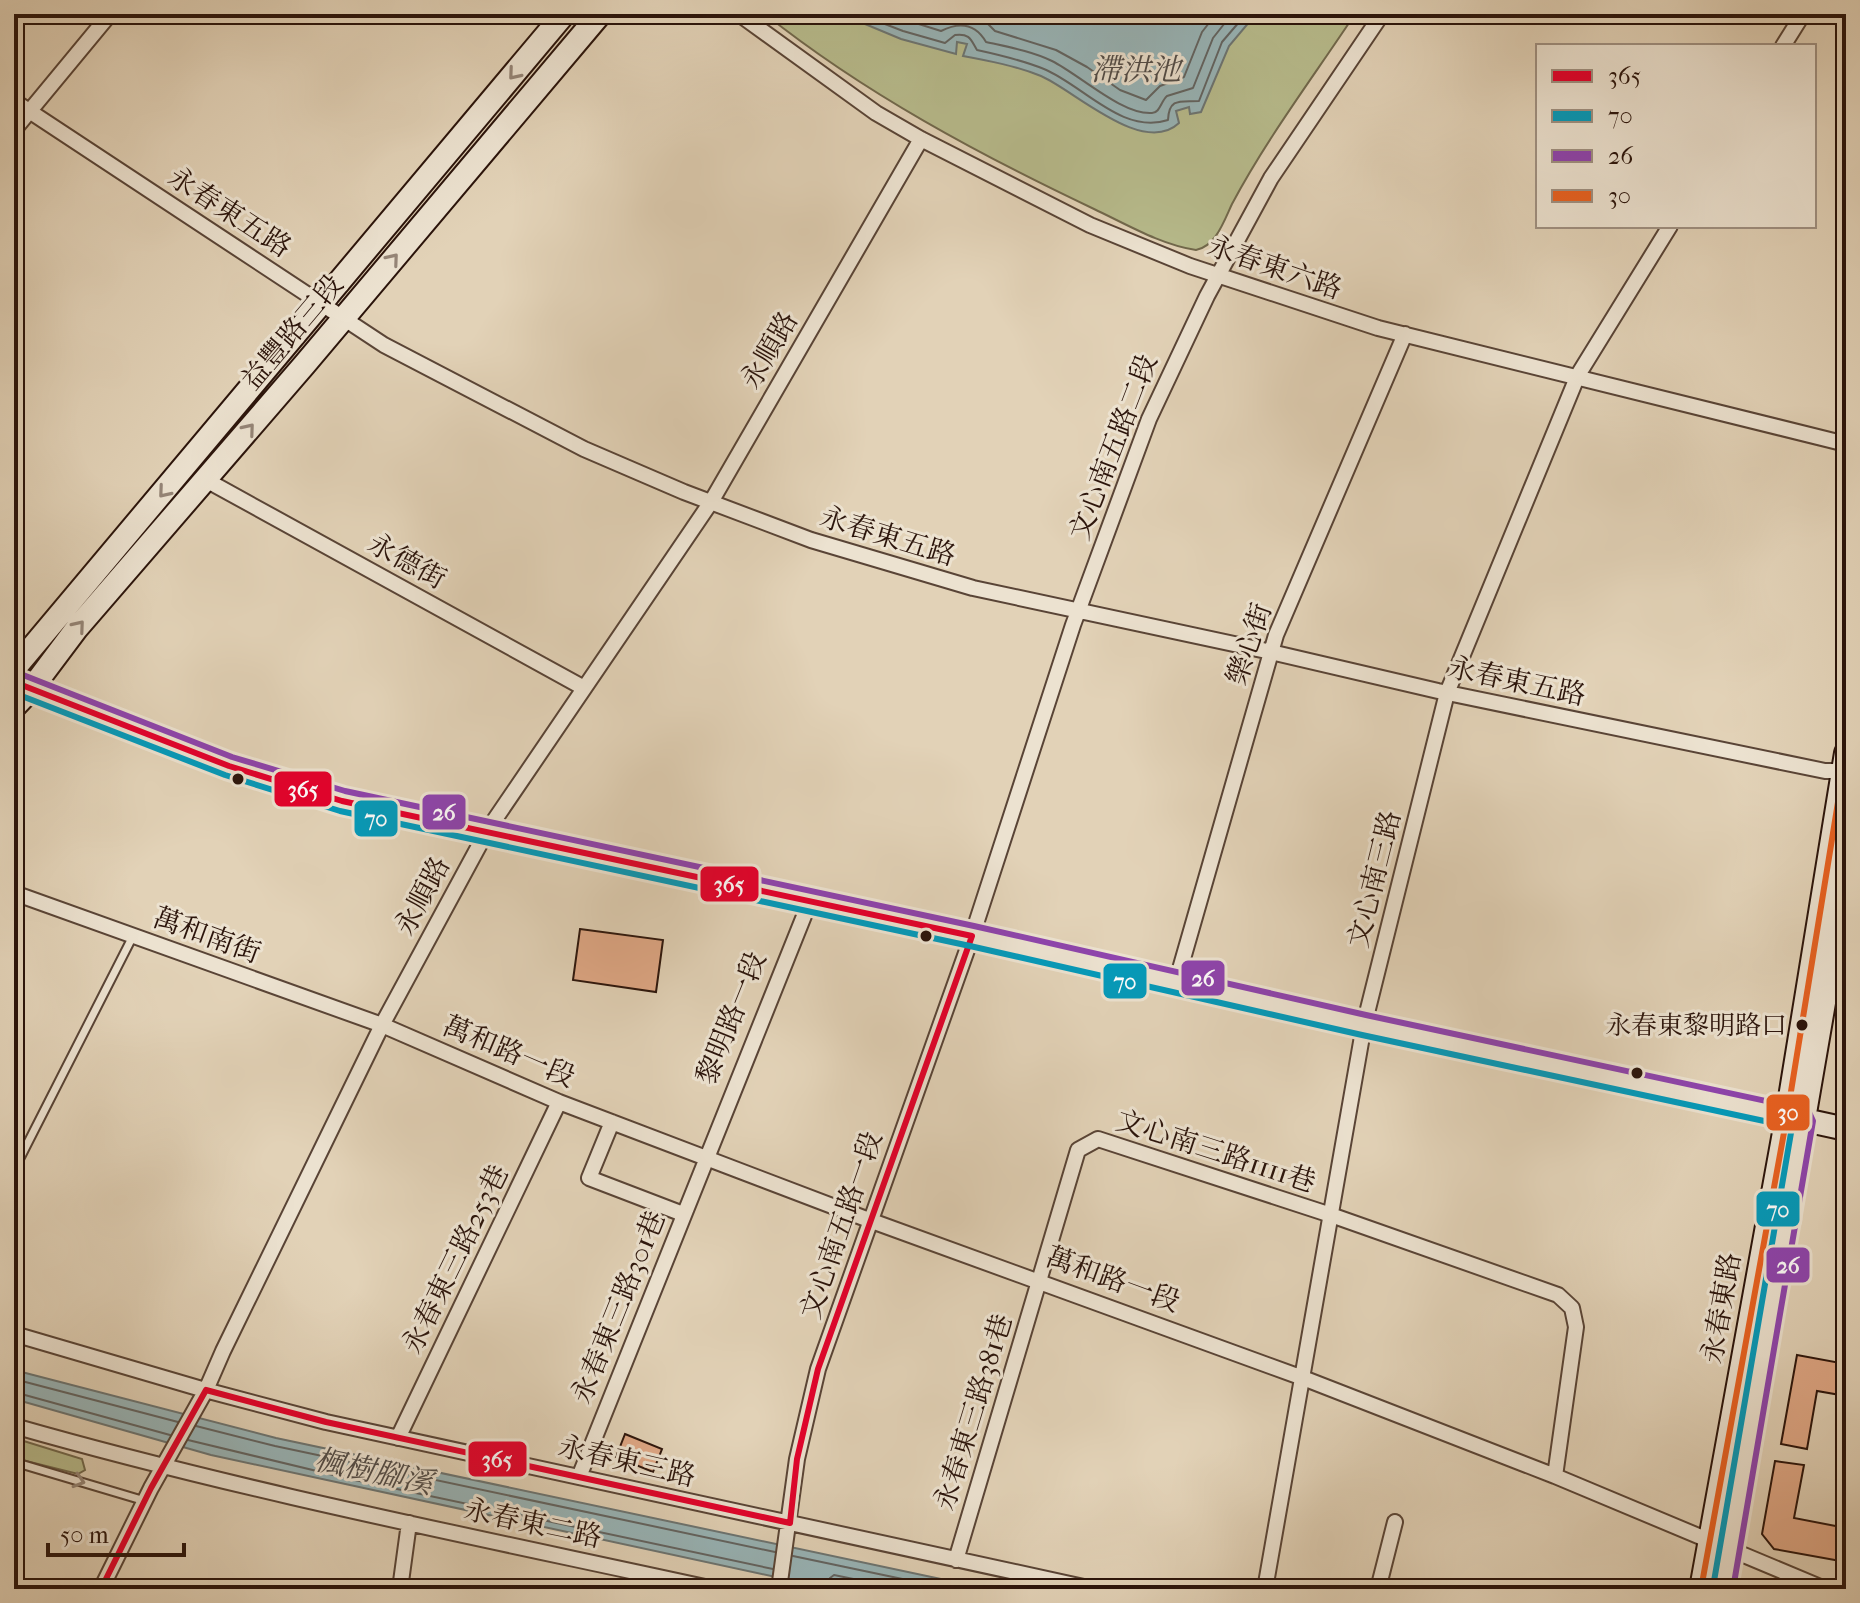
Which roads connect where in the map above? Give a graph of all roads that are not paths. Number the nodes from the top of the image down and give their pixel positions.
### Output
1 (110, 14) edge
2 (564, 14) edge
3 (600, 14) edge
4 (739, 14) edge
5 (1382, 14) edge
6 (1803, 14) edge
7 (1784, 44) edge
8 (14, 101) edge
9 (29, 112) junction
10 (14, 130) edge
11 (921, 139) junction
12 (1669, 228) edge
13 (1217, 275) junction
14 (321, 303) junction
15 (343, 318) junction
16 (1405, 334) junction
17 (1578, 375) junction
18 (1846, 444) edge
19 (206, 480) junction
20 (711, 502) junction
21 (1079, 611) junction
22 (1271, 652) junction
23 (14, 669) edge
24 (23, 685) edge
25 (584, 688) junction
26 (1447, 693) junction
27 (14, 707) edge
28 (1845, 765) edge
29 (487, 831) junction
30 (1846, 875) edge
31 (14, 893) edge
32 (810, 901) junction
33 (1841, 930) edge
34 (133, 936) junction
35 (972, 936) junction
36 (1176, 983) junction
37 (382, 1025) junction
38 (1364, 1025) junction
39 (559, 1102) junction
40 (1795, 1118) junction
41 (612, 1122) junction
42 (1846, 1129) edge
43 (707, 1157) junction
44 (14, 1170) edge
45 (683, 1214) junction
46 (1331, 1215) junction
47 (869, 1220) junction
48 (1039, 1280) junction
49 (14, 1334) edge
50 (1303, 1378) junction
51 (206, 1390) junction
52 (14, 1426) edge
53 (398, 1438) junction
54 (14, 1462) edge
55 (163, 1466) junction
56 (1555, 1476) junction
57 (579, 1477) junction
58 (145, 1501) junction
59 (1395, 1522) dead end
60 (409, 1523) junction
61 (790, 1523) junction
62 (1721, 1546) junction
63 (956, 1560) junction
64 (1801, 1585) edge
65 (101, 1589) edge
66 (400, 1589) edge
67 (714, 1589) edge
68 (779, 1589) edge
69 (1093, 1589) edge
70 (1265, 1589) edge
71 (1378, 1589) edge
72 (1701, 1589) edge
73 (1723, 1589) edge
74 (1825, 1589) edge

1 - 9 street
2 -> 14 street, 益豐路三段
15 -> 3 street, 益豐路三段
4 - 11 street, 永春東六路
5 - 13 street, 文心南五路二段
6 - 7 street
8 - 9 street, 永春東五路
9 - 10 street
9 - 14 street, 永春東五路
11 - 13 street, 永春東六路
11 - 20 street, 永順路
12 - 17 street, 文心南三路
13 - 16 street, 永春東六路
13 - 21 street, 文心南五路二段
14 - 15 street, 永春東五路
14 -> 23 street, 益豐路三段
19 -> 15 street, 益豐路三段
15 - 20 street, 永春東五路
16 - 17 street, 永春東六路
16 - 22 street, 樂心街
17 - 18 street, 永春東六路
17 - 26 street, 文心南三路
24 -> 19 street, 益豐路三段
19 - 25 street, 永德街
20 - 21 street, 永春東五路
20 - 25 street, 永順路
21 - 22 street, 永春東五路
21 - 35 street, 文心南五路二段
22 - 26 street, 永春東五路
22 - 36 street, 樂心街
24 - 27 street, 益豐路三段
24 - 29 street
25 - 29 street, 永順路
26 - 28 street, 永春東五路
26 - 38 street, 文心南三路
28 - 40 street, 永春東路
29 - 32 street
29 - 37 street, 永順路
30 - 33 street, 永春東路
31 - 34 street, 萬和南街
32 - 35 street
32 - 43 street, 黎明路一段
33 - 40 street, 永春東路
34 - 37 street, 萬和南街
34 - 44 lane
35 - 36 street
35 - 47 street, 文心南五路一段
36 - 38 street
37 - 39 street, 萬和路一段
37 - 51 street, 永順路
38 - 40 street
38 - 46 street, 文心南三路
39 - 41 street, 萬和路一段
39 - 53 street, 永春東三路253巷
40 - 42 street
40 - 62 street, 永春東路
41 - 43 street, 萬和路一段
41 - 45 street
43 - 45 street, 永春東三路301巷
43 - 47 street, 萬和路一段
45 - 57 street, 永春東三路301巷
46 - 48 street, 文心南三路1111巷
46 - 50 street, 文心南三路
46 - 56 street, 文心南三路1111巷
47 - 48 street, 萬和路一段
47 - 61 street, 文心南五路一段
48 - 50 street, 萬和路一段
48 - 63 street, 永春東三路381巷
49 - 51 street, 永春東三路
50 - 56 street, 萬和路一段
50 - 70 street, 文心南三路
51 - 53 street, 永春東三路
51 - 55 street, 永順路
52 - 55 street, 永春東二路
53 - 57 street, 永春東三路
54 -> 58 lane
55 - 58 street, 永順路
55 - 60 street, 永春東二路
56 - 62 street, 萬和路一段
57 - 61 street, 永春東三路
58 - 65 street, 永順路
59 - 71 street
60 - 66 street
60 - 67 street, 永春東二路
61 - 63 street, 永春東三路
61 - 68 street, 文心南五路一段
62 - 64 street, 萬和路一段
62 - 72 street, 永春東路
62 - 73 street, 永春東路
63 - 69 street, 永春東三路
64 - 74 street, 萬和路一段

